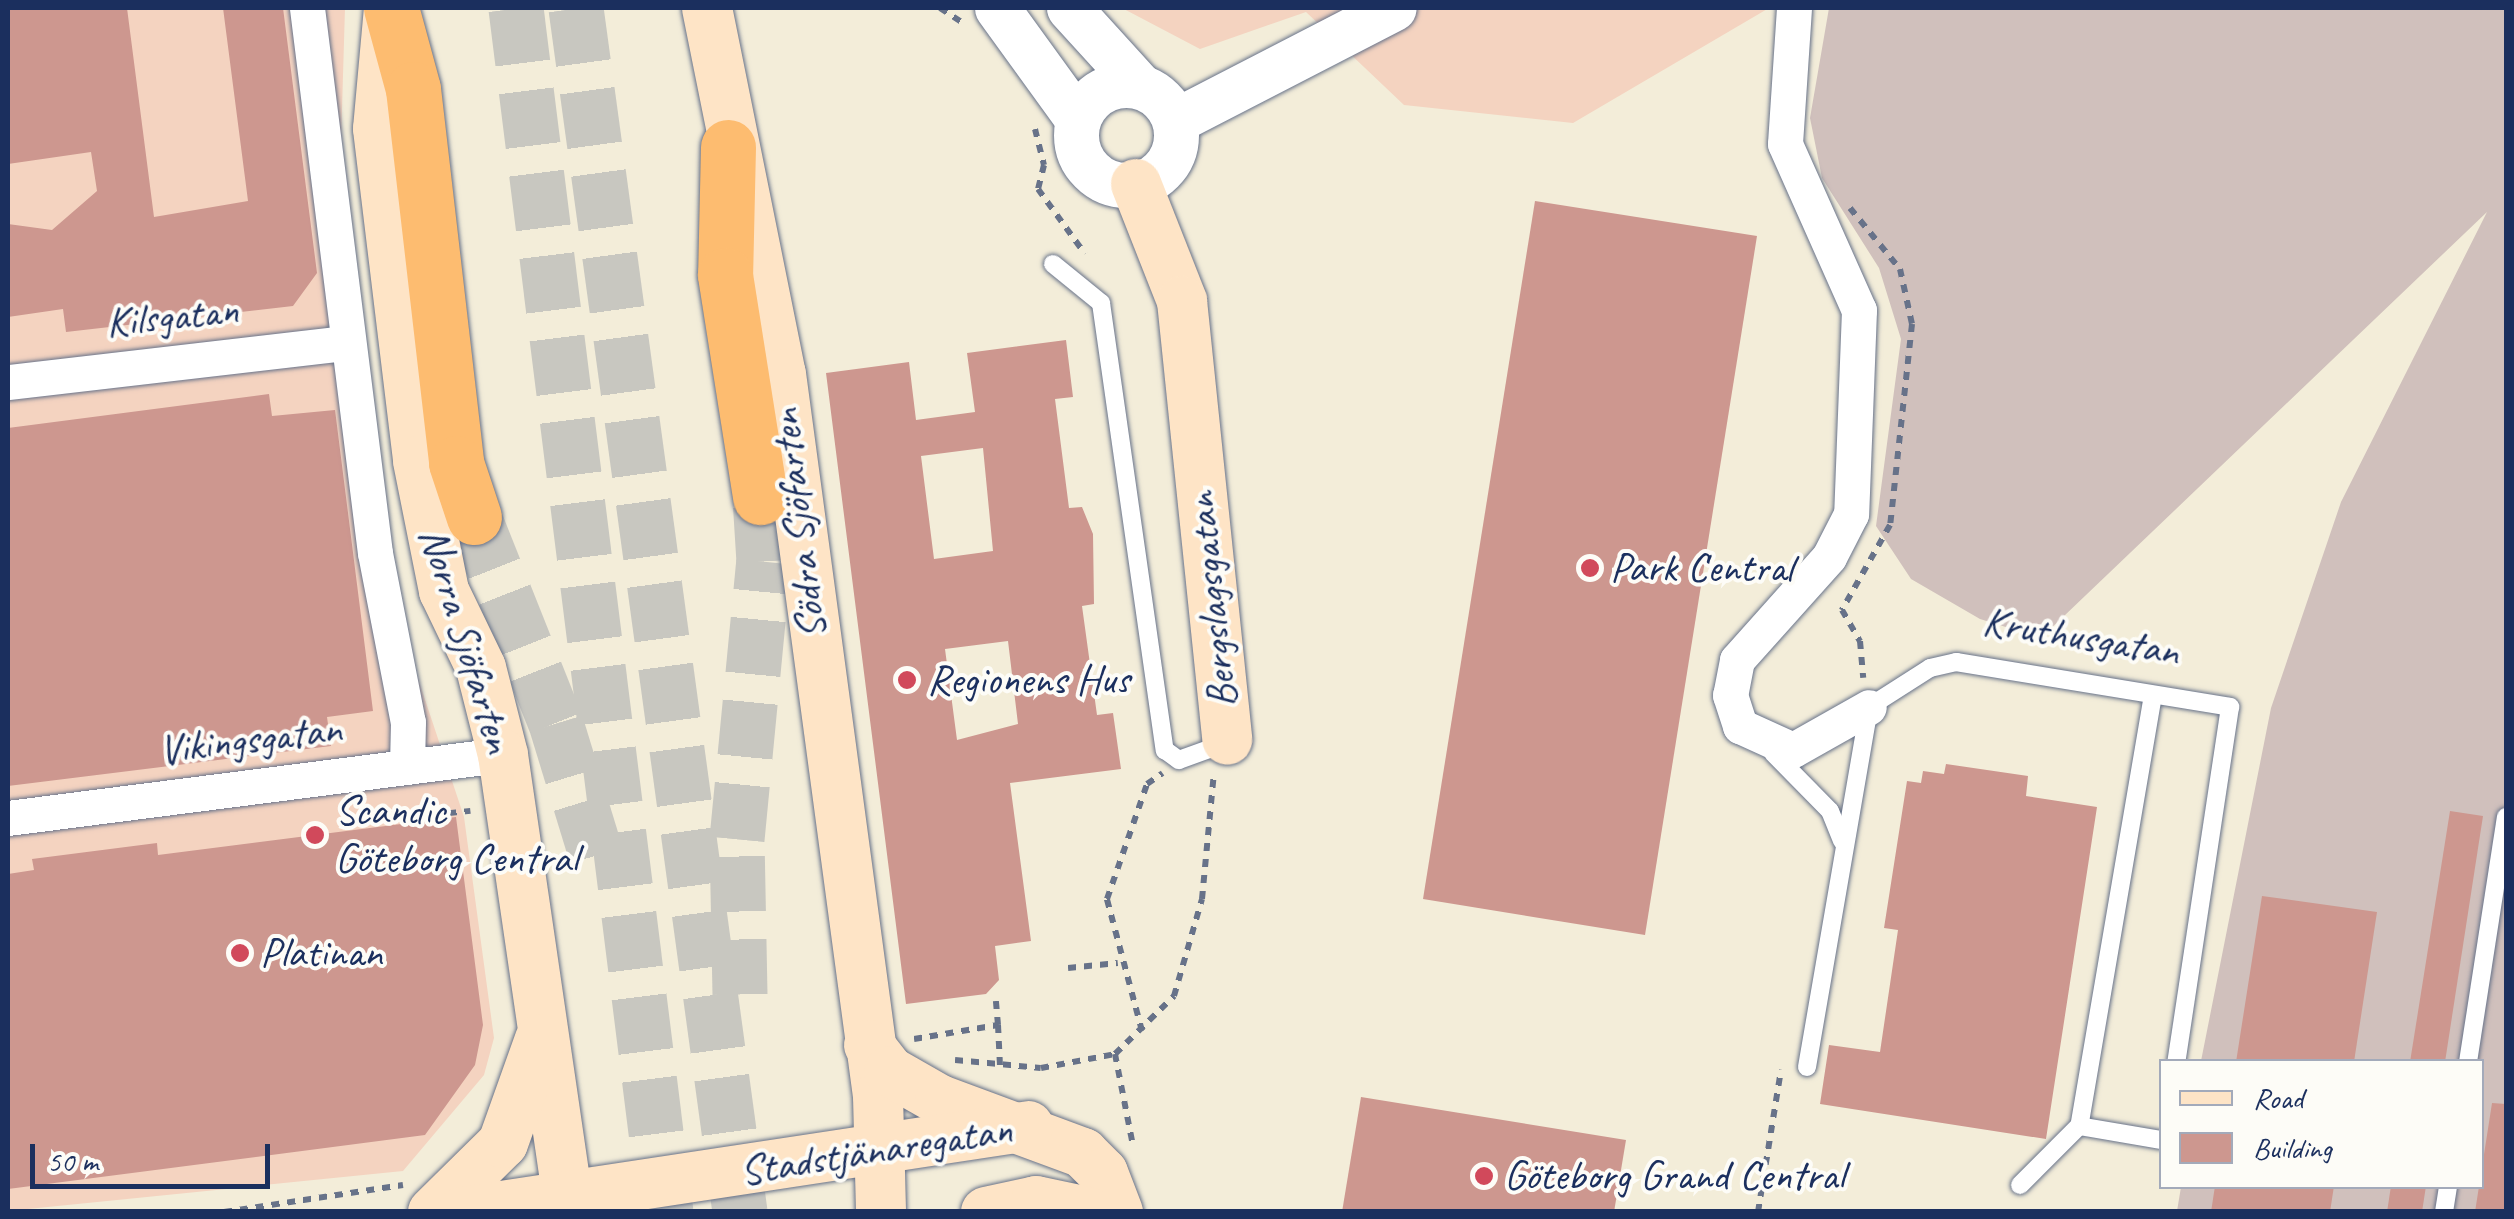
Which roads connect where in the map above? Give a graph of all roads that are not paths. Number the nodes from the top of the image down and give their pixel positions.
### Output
1 (306, 8) edge
2 (390, 8) edge
3 (997, 8) edge
4 (1069, 8) edge
5 (1394, 8) edge
6 (1794, 8) edge
7 (714, 19) edge
8 (1140, 86) junction
9 (1078, 120) junction
10 (1175, 121) junction
11 (728, 147) junction
12 (1136, 184) junction
13 (1054, 264) dead end
14 (346, 342) junction
15 (8, 382) edge
16 (760, 497) tunnel mouth
17 (474, 517) tunnel mouth
18 (2153, 694) junction
19 (1866, 696) junction
20 (1227, 740) joint
21 (1762, 742) junction
22 (479, 756) junction
23 (407, 767) junction
24 (2506, 817) edge
25 (8, 818) edge
26 (1842, 842) junction
27 (547, 1015) junction
28 (886, 1044) junction
29 (2176, 1059) edge
30 (2468, 1059) edge
31 (1807, 1067) dead end
32 (2079, 1126) junction
33 (1046, 1133) junction
34 (2159, 1139) edge
35 (883, 1153) junction
36 (2020, 1185) dead end
37 (569, 1204) edge
38 (433, 1212) edge
39 (462, 1212) edge
40 (881, 1212) edge
41 (986, 1212) edge
42 (1088, 1212) edge
43 (1118, 1212) edge

1 - 14 street
2 - 17 highway
2 - 22 main road, Norra Sjöfarten
3 - 9 street
4 - 8 street
5 - 10 street
6 - 21 street
7 - 11 main road, Södra Sjöfarten
8 - 9 street
8 - 10 street
9 - 12 street
10 - 12 street
11 - 16 highway
11 - 28 main road, Södra Sjöfarten
12 - 20 main road, Bergslagsgatan
13 - 20 lane, Bergslagsgatan
14 - 15 street, Kilsgatan
14 - 23 street
18 - 19 lane, Kruthusgatan
18 - 29 lane, Kruthusgatan
18 - 32 lane
19 - 21 street, Kruthusgatan
19 - 26 lane
21 - 26 lane
22 - 23 street, Vikingsgatan
22 - 27 main road, Norra Sjöfarten
23 - 25 street, Vikingsgatan
24 - 30 lane
26 - 31 lane
27 - 37 main road, Norra Sjöfarten
27 - 38 main road
28 - 33 main road
28 - 35 main road, Södra Sjöfarten
32 - 34 lane
32 - 36 lane
33 - 35 main road, Stadstjänaregatan
33 - 43 main road
35 - 37 main road, Stadstjänaregatan
35 - 40 main road, Södra Sjöfarten
37 - 39 main road, Stadstjänaregatan
41 - 42 main road, Stadstjänaregatan

